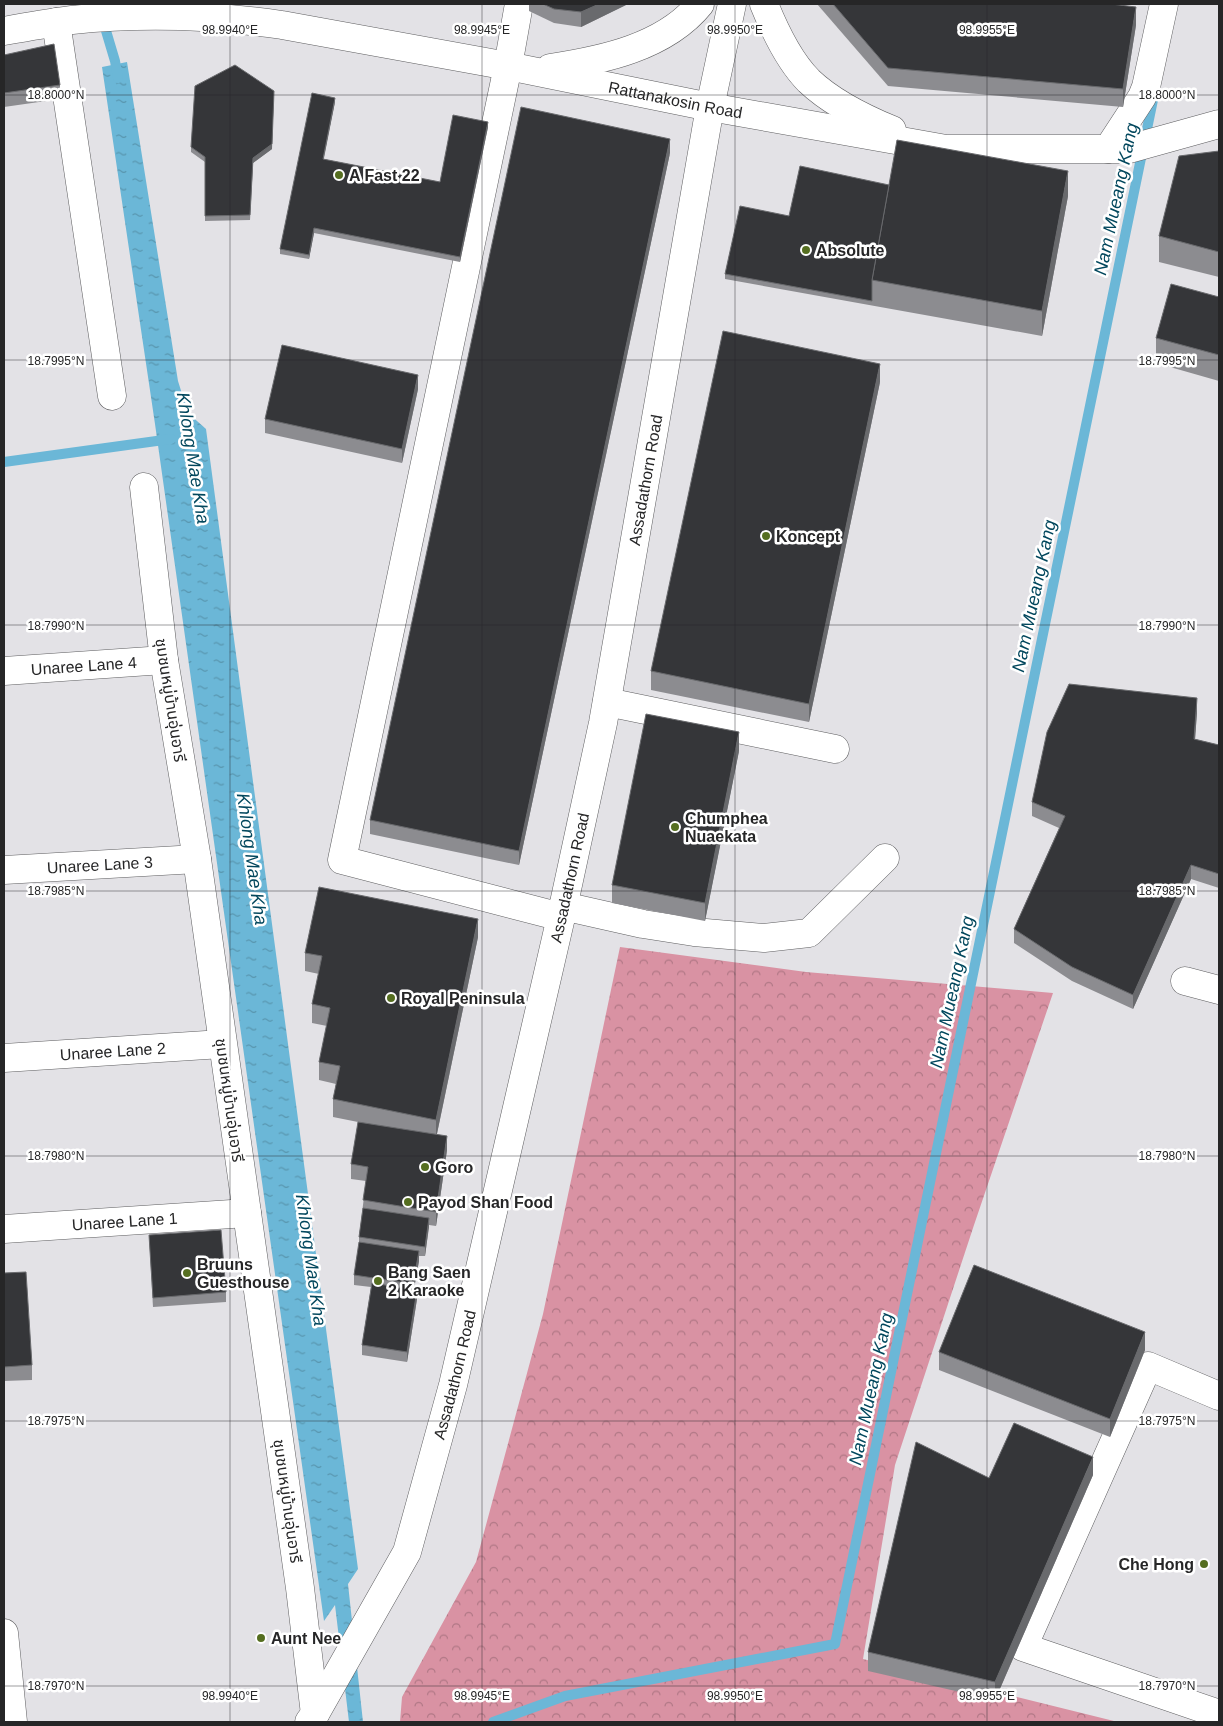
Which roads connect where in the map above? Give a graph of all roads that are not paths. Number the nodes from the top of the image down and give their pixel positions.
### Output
1 (519, 4) edge
2 (700, 4) edge
3 (732, 4) edge
4 (764, 4) edge
5 (1164, 4) edge
6 (204, 10) edge
7 (64, 21) junction
8 (4, 31) edge
9 (520, 69) junction
10 (710, 107) junction
11 (1219, 124) edge
12 (928, 146) junction
13 (1119, 149) junction
14 (112, 396) dead end
15 (144, 488) dead end
16 (164, 660) junction
17 (4, 671) edge
18 (607, 702) junction
19 (835, 750) dead end
20 (885, 858) dead end
21 (197, 859) junction
22 (4, 870) edge
23 (562, 911) junction
24 (1185, 981) dead end
25 (1219, 990) edge
26 (222, 1044) junction
27 (4, 1058) edge
28 (247, 1213) junction
29 (4, 1229) edge
30 (1219, 1396) edge
31 (4, 1633) edge
32 (1219, 1714) edge
33 (312, 1718) edge
34 (13, 1722) edge

1 - 9 street
2 - 9 street
3 - 10 street, Assadathorn Road
4 - 12 street
5 - 13 street
6 - 7 street, Rattanakosin Road
6 - 9 street, Rattanakosin Road
7 - 8 street
7 - 14 street
9 - 10 street, Rattanakosin Road
9 - 23 street
10 - 12 street, Rattanakosin Road
10 - 18 street, Assadathorn Road
11 - 13 street, Rattanakosin Road
12 - 13 street, Rattanakosin Road
15 - 16 street, ชุมชนหมู่บ้านอุ่นอารี
16 - 17 street, Unaree Lane 4
16 - 21 street, ชุมชนหมู่บ้านอุ่นอารี
18 - 19 street
18 - 23 street, Assadathorn Road
20 - 23 street
21 - 22 street, Unaree Lane 3
21 - 26 street, ชุมชนหมู่บ้านอุ่นอารี
23 - 33 street, Assadathorn Road
24 - 25 street
26 - 27 street, Unaree Lane 2
26 - 28 street, ชุมชนหมู่บ้านอุ่นอารี
28 - 29 street, Unaree Lane 1
28 - 33 street, ชุมชนหมู่บ้านอุ่นอารี
30 - 32 street
31 - 34 street

